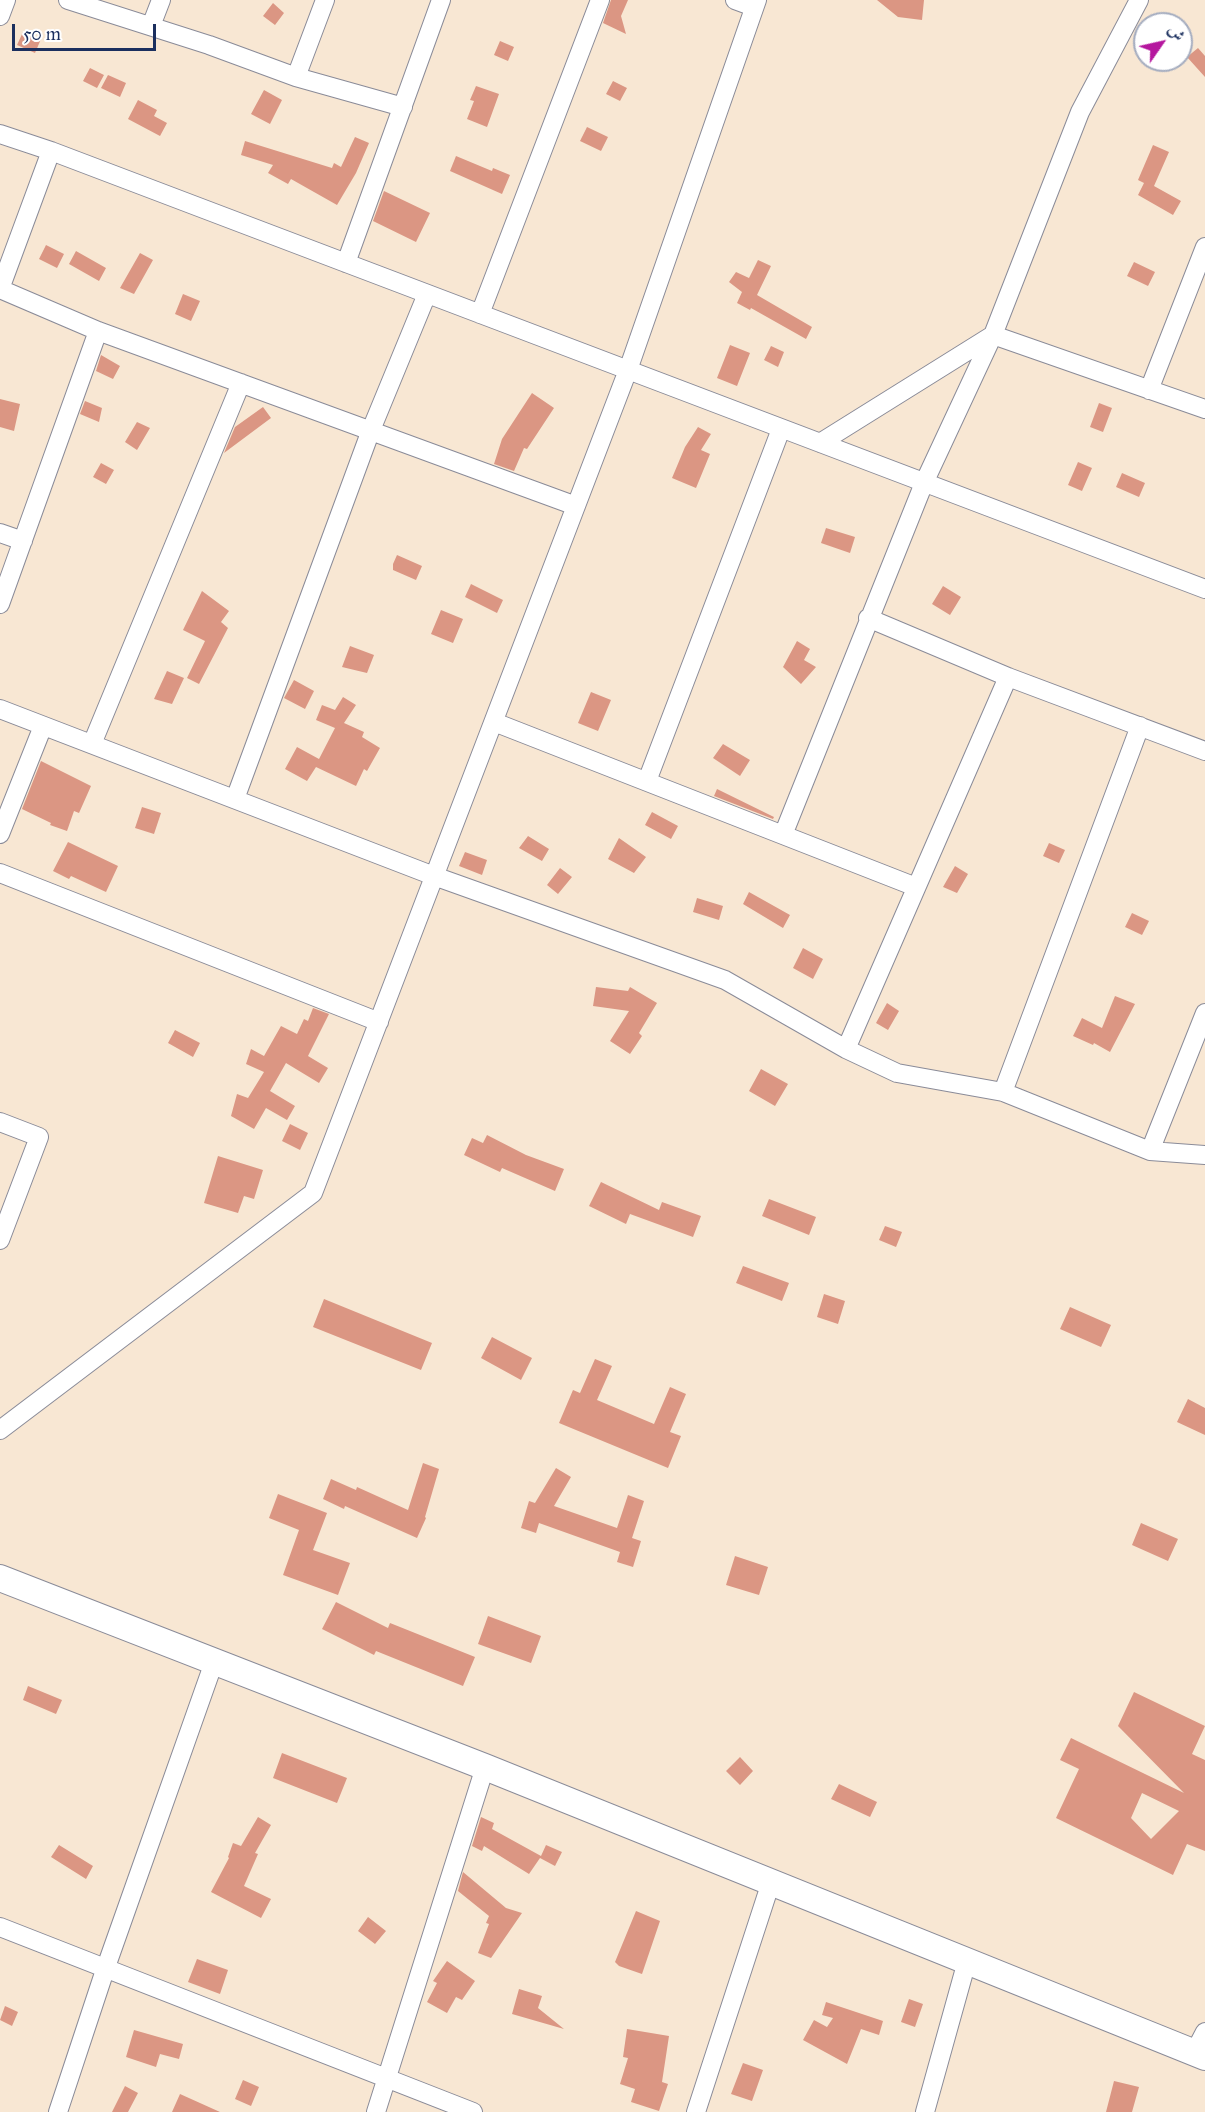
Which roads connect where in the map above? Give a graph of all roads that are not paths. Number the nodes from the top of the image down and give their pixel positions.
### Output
1 (6, 0) edge
2 (68, 0) edge
3 (161, 0) edge
4 (325, 0) edge
5 (441, 0) edge
6 (600, 0) edge
7 (735, 0) edge
8 (1139, 0) edge
9 (756, 3) edge
10 (0, 16) edge
11 (151, 26) junction
12 (296, 77) junction
13 (403, 107) junction
14 (0, 134) edge
15 (51, 151) junction
16 (1205, 247) edge
17 (346, 263) junction
18 (0, 289) edge
19 (427, 294) junction
20 (480, 314) junction
21 (98, 331) junction
22 (993, 335) junction
23 (628, 370) junction
24 (241, 383) junction
25 (1149, 390) junction
26 (1205, 409) edge
27 (782, 429) junction
28 (371, 430) junction
29 (820, 443) junction
30 (924, 483) junction
31 (576, 506) junction
32 (0, 533) edge
33 (23, 541) junction
34 (1205, 589) edge
35 (0, 604) edge
36 (868, 618) junction
37 (1008, 677) junction
38 (0, 709) edge
39 (494, 722) junction
40 (43, 726) junction
41 (1140, 726) junction
42 (92, 744) junction
43 (1205, 751) edge
44 (646, 781) junction
45 (235, 799) junction
46 (0, 834) edge
47 (783, 835) junction
48 (0, 873) edge
49 (435, 876) junction
50 (916, 887) junction
51 (1205, 1013) edge
52 (379, 1022) junction
53 (846, 1049) junction
54 (1003, 1092) junction
55 (0, 1122) edge
56 (1150, 1151) junction
57 (1205, 1155) edge
58 (0, 1240) edge
59 (0, 1430) edge
60 (0, 1578) edge
61 (214, 1662) junction
62 (485, 1767) junction
63 (771, 1882) junction
64 (0, 1927) edge
65 (967, 1961) junction
66 (106, 1967) junction
67 (1201, 2047) edge
68 (387, 2077) junction
69 (57, 2112) edge
70 (376, 2112) edge
71 (473, 2112) edge
72 (696, 2112) edge
73 (925, 2112) edge

1 - 10 street
2 - 11 street
3 - 11 street
4 - 12 street
5 - 13 street
6 - 20 street
7 - 9 street
8 - 22 street
9 - 23 street
11 - 12 street
12 - 13 street
13 - 17 street
14 - 15 street
15 - 17 street
15 - 18 street
16 - 25 street
17 - 19 street
18 - 21 street
19 - 20 street
19 - 28 street
20 - 23 street
21 - 24 street
21 - 33 street
22 - 25 street
22 - 29 street
22 - 30 street
23 - 27 street
23 - 31 street
24 - 28 street
24 - 42 street
25 - 26 street
27 - 29 street
27 - 44 street
28 - 31 street
28 - 45 street
29 - 30 street
30 - 34 street
30 - 36 street
31 - 39 street
32 - 33 street
33 - 35 street
36 - 37 street
36 - 47 street
37 - 41 street
37 - 50 street
38 - 40 street
39 - 44 street
39 - 49 street
40 - 42 street
40 - 46 street
41 - 43 street
41 - 54 street
42 - 45 street
44 - 47 street
45 - 49 street
47 - 50 street
48 - 52 street
49 - 52 street
49 - 53 street
50 - 53 street
51 - 56 street
52 - 59 street
53 - 54 street
54 - 56 street
55 - 58 street
56 - 57 street
60 - 61 main road
61 - 62 main road
61 - 66 street
62 - 63 main road
62 - 68 street
63 - 65 main road
63 - 72 street
64 - 66 street
65 - 67 main road
65 - 73 street
66 - 68 street
66 - 69 street
68 - 70 street
68 - 71 street

